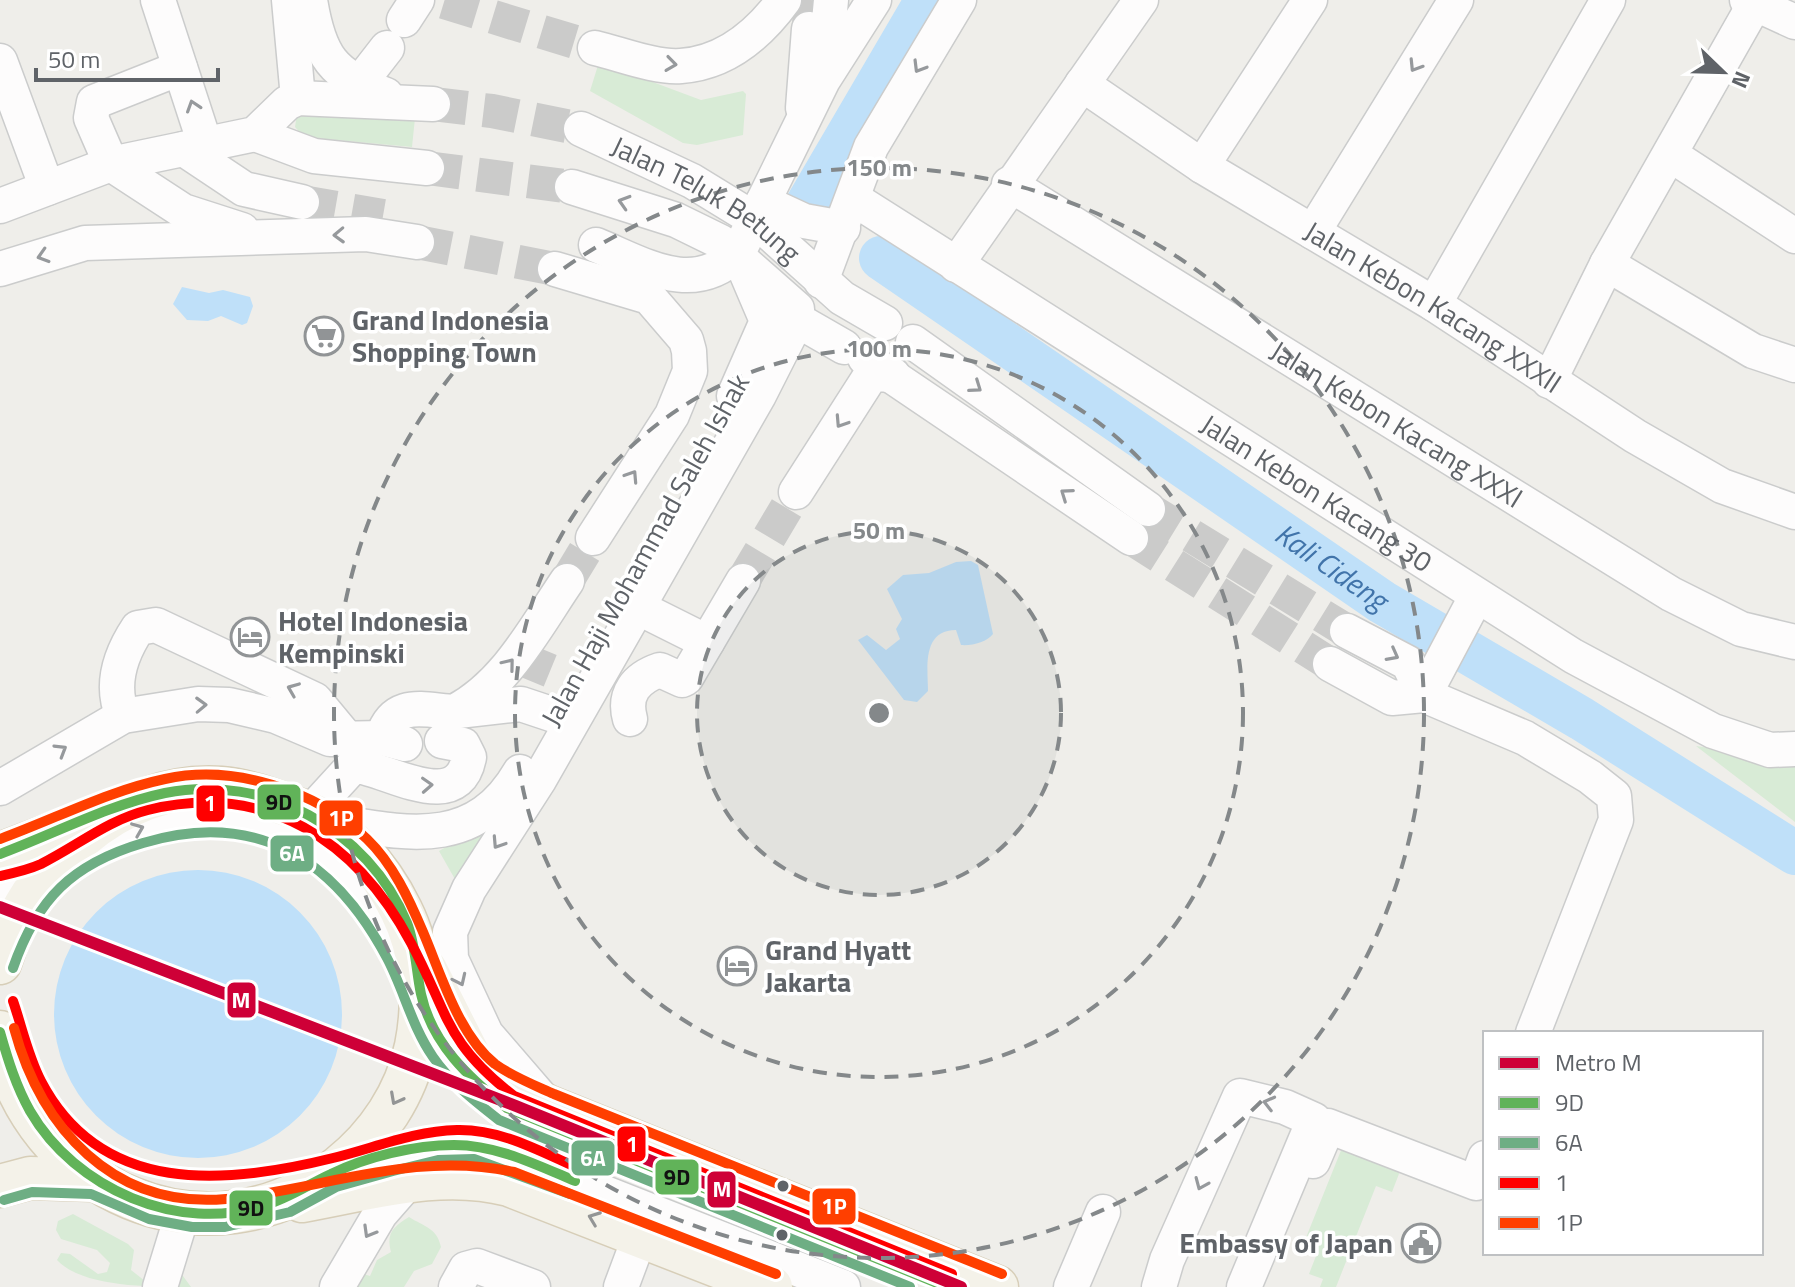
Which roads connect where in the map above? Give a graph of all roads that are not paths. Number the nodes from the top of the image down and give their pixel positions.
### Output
1 (158, 0) edge
2 (289, 0) edge
3 (310, 0) edge
4 (784, 0) tunnel mouth
5 (831, 0) tunnel mouth
6 (874, 0) edge
7 (959, 0) edge
8 (1141, 0) edge
9 (1310, 0) edge
10 (1456, 0) edge
11 (1608, 0) edge
12 (1750, 2) edge
13 (418, 14) edge
14 (1795, 22) edge
15 (809, 29) tunnel mouth
16 (595, 48) tunnel mouth
17 (0, 61) edge
18 (180, 68) junction
19 (823, 80) junction
20 (359, 84) junction
21 (1082, 84) junction
22 (298, 98) junction
23 (802, 124) junction
24 (581, 129) tunnel mouth
25 (255, 134) junction
26 (195, 146) junction
27 (1671, 155) junction
28 (111, 164) junction
29 (1202, 166) junction
30 (427, 168) tunnel mouth
31 (1009, 184) junction
32 (572, 187) tunnel mouth
33 (47, 188) junction
34 (302, 202) tunnel mouth
35 (0, 206) edge
36 (758, 210) junction
37 (848, 213) junction
38 (383, 216) tunnel mouth
39 (1313, 232) junction
40 (1795, 236) edge
41 (264, 237) junction
42 (596, 245) dead end
43 (738, 253) junction
44 (1607, 264) junction
45 (956, 265) junction
46 (0, 269) edge
47 (555, 269) tunnel mouth
48 (826, 270) junction
49 (1434, 304) junction
50 (797, 320) junction
51 (867, 360) junction
52 (1795, 365) edge
53 (1549, 381) junction
54 (796, 492) tunnel mouth
55 (1148, 509) tunnel mouth
56 (1795, 512) edge
57 (593, 538) tunnel mouth
58 (1131, 538) tunnel mouth
59 (567, 581) tunnel mouth
60 (743, 581) tunnel mouth
61 (637, 607) junction
62 (1469, 609) junction
63 (1347, 631) tunnel mouth
64 (707, 642) junction
65 (1795, 642) edge
66 (614, 648) junction
67 (1330, 664) tunnel mouth
68 (660, 670) junction
69 (1431, 682) junction
70 (123, 716) junction
71 (630, 719) dead end
72 (575, 722) junction
73 (448, 726) junction
74 (379, 741) junction
75 (1795, 749) edge
76 (0, 788) edge
77 (115, 811) junction
78 (316, 817) junction
79 (71, 827) junction
80 (0, 840) edge
81 (0, 854) edge
82 (45, 878) junction
83 (0, 891) edge
84 (414, 943) junction
85 (0, 963) edge
86 (422, 997) junction
87 (1534, 1031) edge
88 (0, 1034) edge
89 (549, 1107) junction
90 (1483, 1164) edge
91 (331, 1174) junction
92 (94, 1180) junction
93 (408, 1182) junction
94 (0, 1186) edge
95 (253, 1209) junction
96 (183, 1212) junction
97 (1103, 1212) dead end
98 (640, 1236) junction
99 (160, 1287) edge
100 (337, 1287) edge
101 (456, 1287) edge
102 (533, 1287) edge
103 (621, 1287) edge
104 (771, 1287) edge
105 (843, 1287) edge
106 (947, 1287) edge
107 (997, 1287) edge
108 (1071, 1287) edge
109 (1159, 1287) edge
110 (1244, 1287) edge
111 (1260, 1287) edge

1 - 18 street
2 - 22 street
3 - 20 street
16 -> 4 street
5 - 19 street
6 - 19 street
7 -> 37 street
8 - 21 street
9 - 29 street
10 -> 39 street
11 - 49 street
12 - 14 street
12 - 27 street
13 - 20 street
15 - 23 street
17 - 33 street
26 -> 18 street
18 - 28 street
19 - 23 street
20 - 22 street
21 - 29 street, Jalan Kebon Kacang XXXII
21 - 31 street
22 - 25 street
23 - 36 street
24 - 36 street, Jalan Teluk Betung
25 - 26 street
25 - 30 street
26 - 28 street
26 - 34 street
27 - 40 street
27 - 44 street
28 - 33 street
28 - 41 street
29 - 39 street, Jalan Kebon Kacang XXXII
31 - 45 street
31 - 65 street, Jalan Kebon Kacang XXXI
43 -> 32 street, Jalan Teluk Betung
33 - 35 street
36 - 37 street
36 - 43 street
36 - 48 street, Jalan Teluk Betung
37 - 45 street, Jalan Kebon Kacang 30
37 - 48 street
38 -> 41 street
39 - 49 street, Jalan Kebon Kacang XXXII
41 -> 46 street
42 - 43 street
43 - 50 street, Jalan Teluk Betung
43 - 72 street, Jalan Haji Mohammad Saleh Ishak
44 - 52 street
44 - 53 street
45 - 62 street, Jalan Kebon Kacang 30
57 -> 47 street
48 -> 55 street, Jalan Teluk Betung
49 - 53 street, Jalan Kebon Kacang XXXII
50 - 51 street
50 - 61 street, Jalan Haji Mohammad Saleh Ishak
51 -> 54 street
58 -> 51 street
53 - 56 street, Jalan Kebon Kacang XXXII
73 -> 59 street
60 - 64 street
61 - 64 street
61 - 66 street, Jalan Haji Mohammad Saleh Ishak
62 - 69 street
62 - 75 street, Jalan Kebon Kacang 30
63 -> 69 street
64 - 68 street
66 - 68 street
66 - 72 street, Jalan Haji Mohammad Saleh Ishak
67 - 69 street
68 - 71 street
69 - 87 street
70 -> 74 street
74 -> 70 street
76 -> 70 street
72 - 73 street
72 - 78 street, Jalan Haji Mohammad Saleh Ishak
72 -> 89 street, Jalan Haji Mohammad Saleh Ishak
73 - 74 street
78 -> 73 street
77 - 78 main road
77 - 79 main road
77 - 82 main road
78 - 84 main road
79 - 80 street
79 - 81 main road
82 - 83 street
82 - 85 main road
82 -> 86 street
84 - 86 main road
84 - 89 main road
86 -> 91 main road
86 - 106 street
88 - 91 street
88 - 92 main road
89 - 107 main road
90 - 111 street
91 - 95 main road
91 - 105 street
92 - 94 main road
92 - 96 main road
93 - 95 main road
98 -> 93 main road
93 -> 100 street
95 - 96 main road
96 - 99 street
97 - 108 street
98 - 103 street
98 - 104 main road
101 - 102 street
110 -> 109 street

